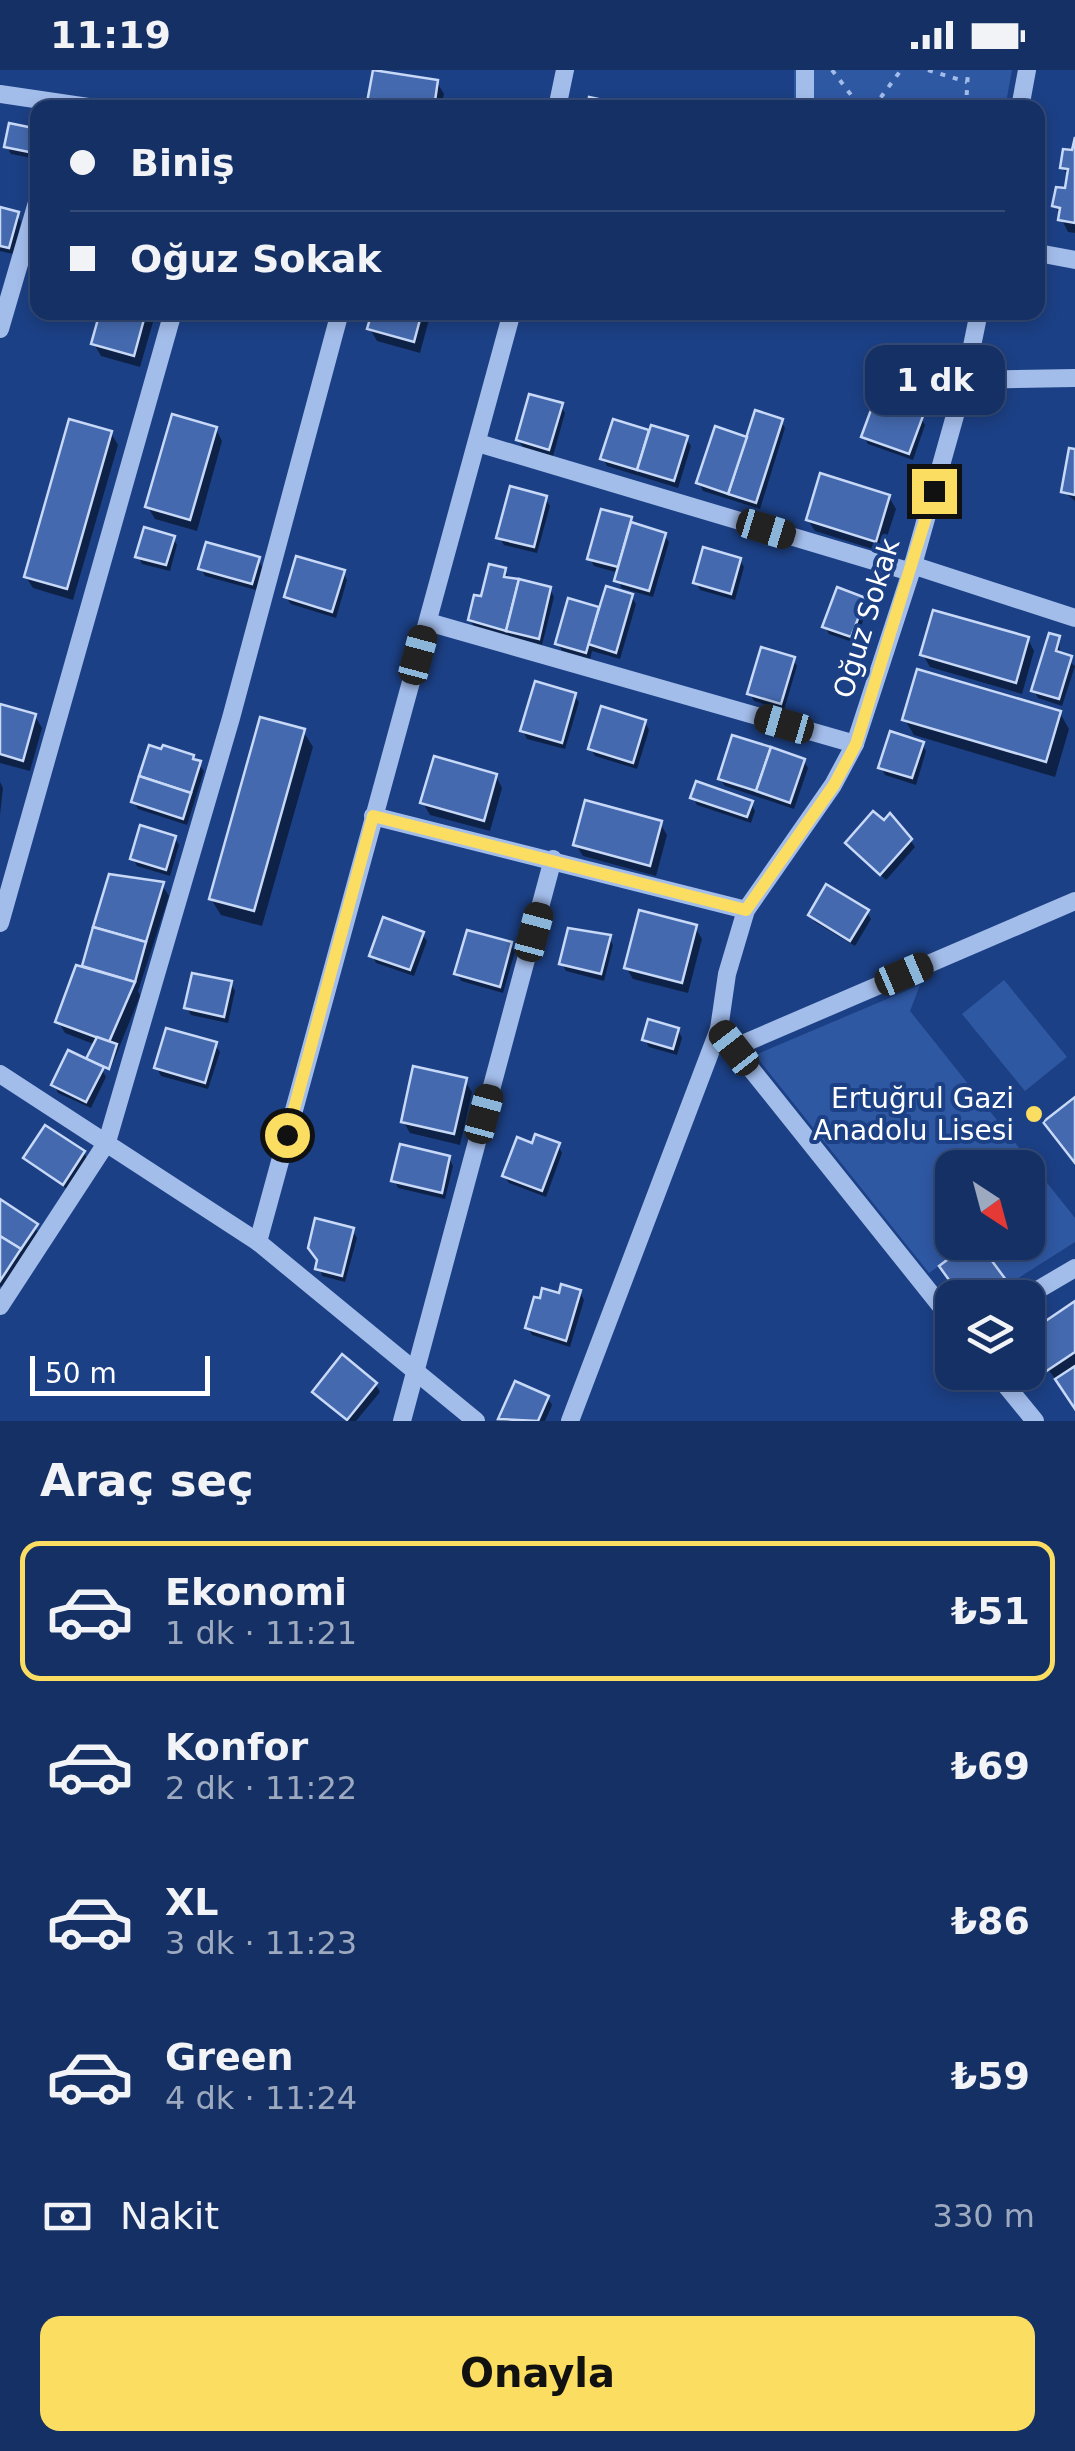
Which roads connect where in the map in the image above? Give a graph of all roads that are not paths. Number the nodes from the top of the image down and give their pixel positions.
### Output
1 (564, 70) edge
2 (805, 70) edge
3 (1027, 70) edge
4 (0, 94) edge
5 (32, 100) edge
6 (558, 100) edge
7 (805, 100) edge
8 (1021, 100) edge
9 (30, 227) edge
10 (1045, 254) edge
11 (1075, 260) edge
12 (171, 320) edge
13 (338, 320) edge
14 (510, 320) edge
15 (977, 320) edge
16 (0, 330) edge
17 (1075, 378) edge
18 (965, 380) junction
19 (478, 443) junction
20 (912, 569) junction
21 (1075, 618) edge
22 (428, 622) junction
23 (856, 744) junction
24 (373, 816) junction
25 (553, 860) junction
26 (1075, 900) edge
27 (746, 910) junction
28 (0, 923) edge
29 (719, 1029) junction
30 (734, 1048) junction
31 (0, 1074) edge
32 (106, 1142) junction
33 (258, 1242) junction
34 (1075, 1268) edge
35 (1045, 1286) edge
36 (935, 1299) edge
37 (0, 1306) edge
38 (416, 1369) junction
39 (1010, 1390) edge
40 (402, 1421) edge
41 (476, 1421) edge
42 (570, 1421) edge
43 (1035, 1421) edge

1 - 6 street
2 - 7 street
3 - 8 street
4 - 5 street
9 - 16 street
10 - 11 street
12 - 28 street
13 - 32 street
14 - 19 street
15 - 18 street, Oğuz Sokak
17 - 18 street
18 - 20 street, Oğuz Sokak
19 - 20 street
19 - 22 street
20 - 21 street
20 - 23 street, Oğuz Sokak
22 - 23 street
22 - 24 street
23 - 27 street, Oğuz Sokak
24 - 25 street
24 - 33 street
25 - 27 street
25 - 38 street
26 - 30 street
27 - 29 street, Oğuz Sokak
29 - 30 street
29 - 42 street, Oğuz Sokak
30 - 36 street
31 - 32 street
32 - 33 street
32 - 37 street
33 - 38 street
34 - 35 street
38 - 40 street
38 - 41 street
39 - 43 street

